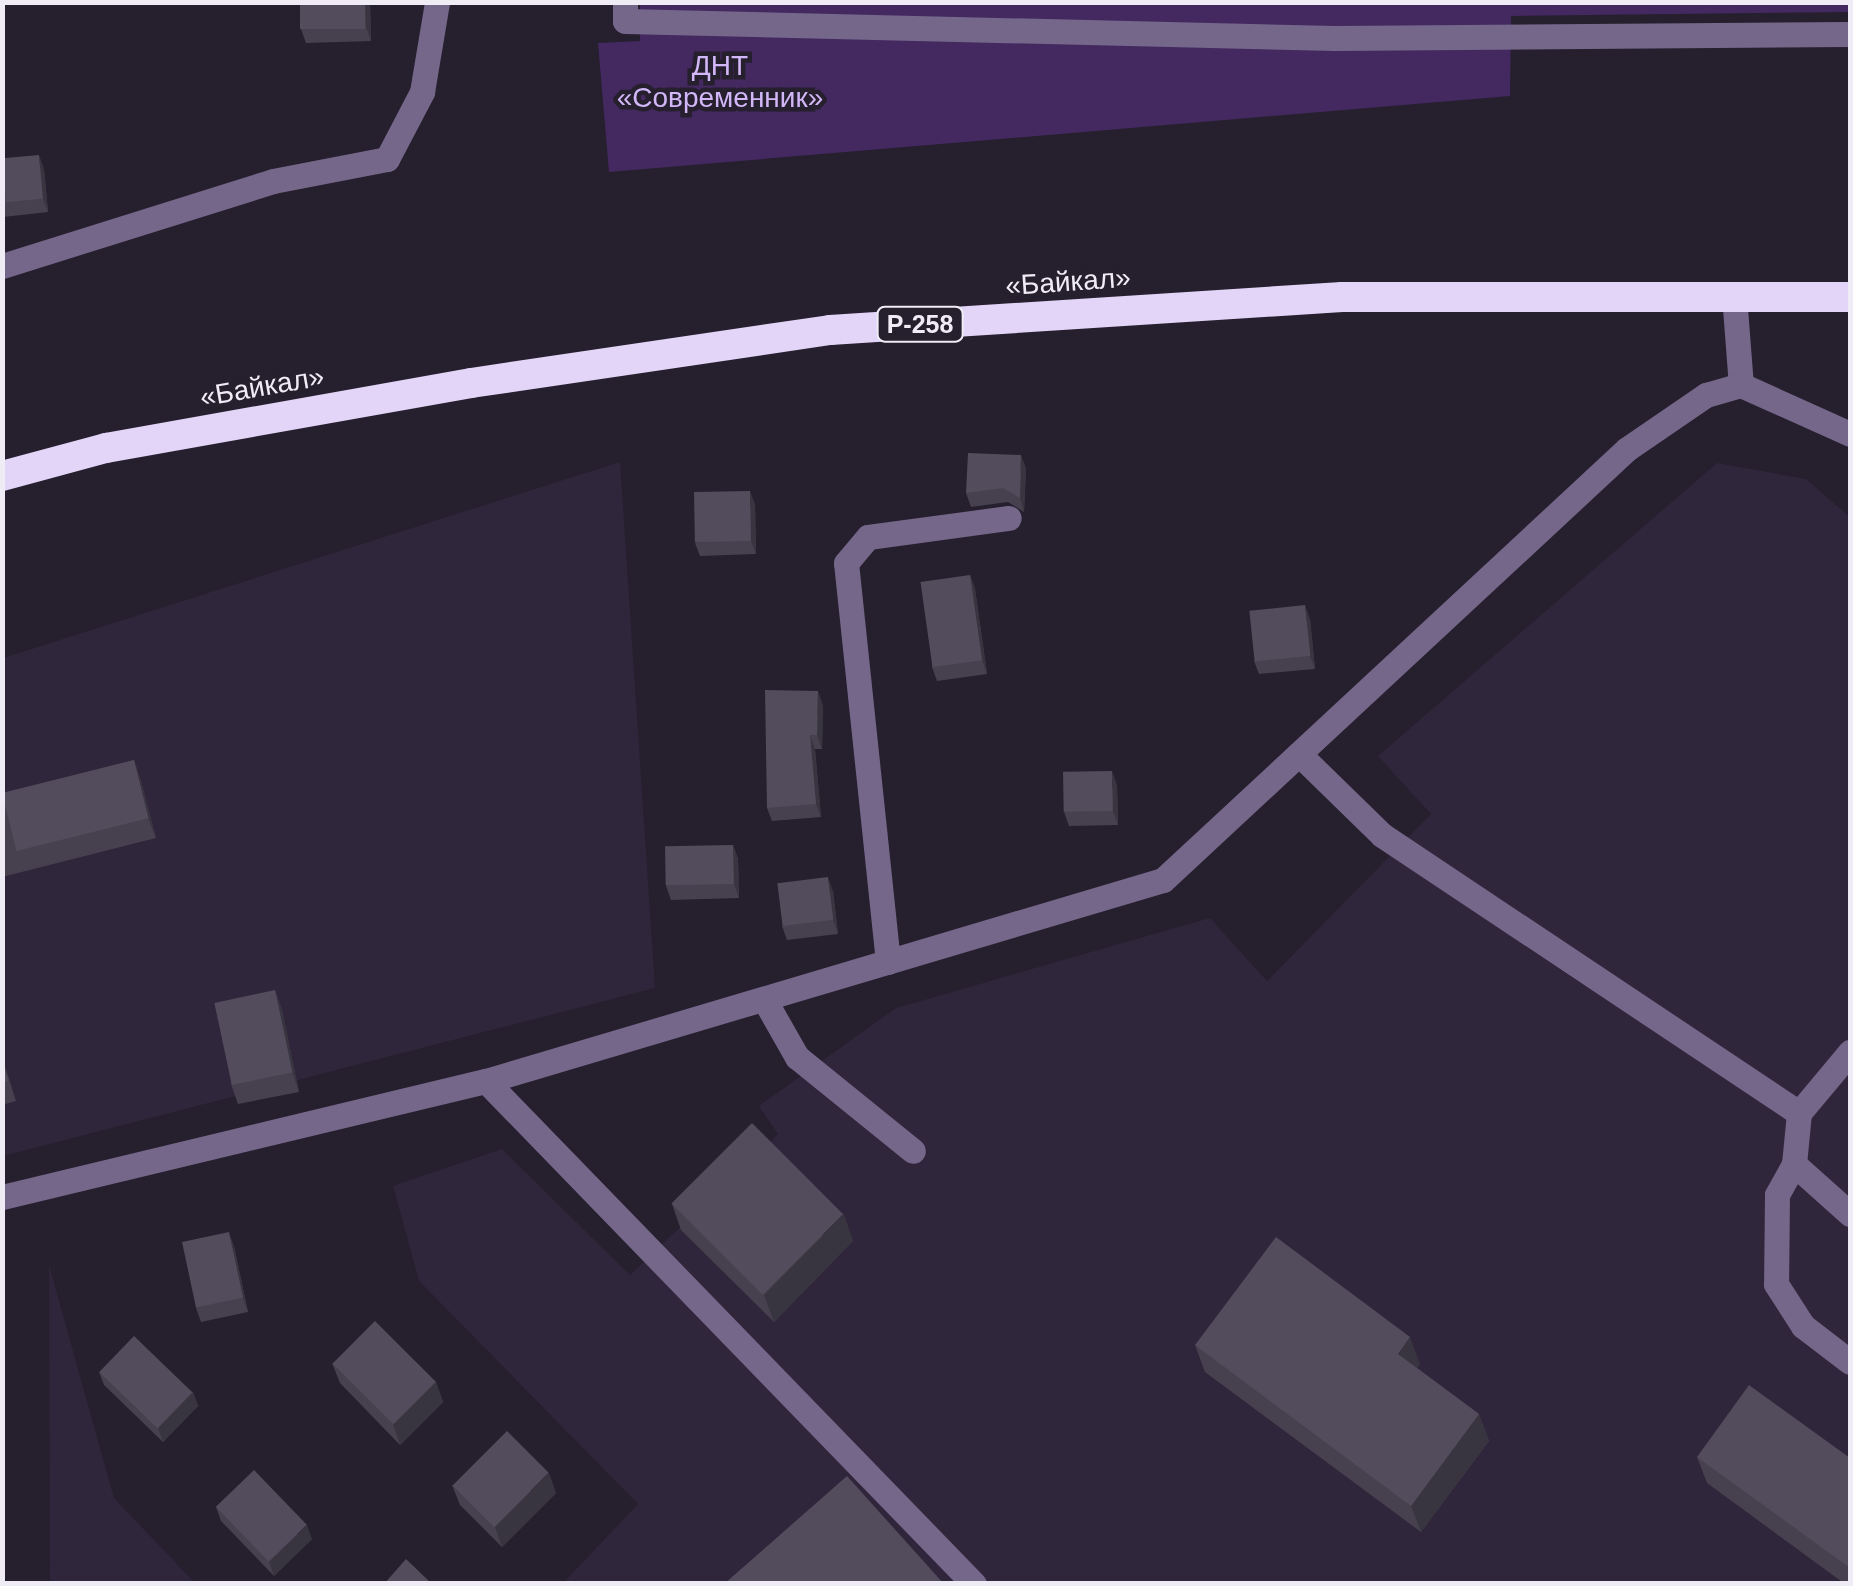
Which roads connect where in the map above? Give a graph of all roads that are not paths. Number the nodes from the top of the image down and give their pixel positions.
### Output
1 (438, 2) edge
2 (626, 2) edge
3 (1850, 34) edge
4 (2, 266) edge
5 (1734, 295) junction
6 (1850, 297) edge
7 (1741, 385) junction
8 (1850, 434) edge
9 (2, 476) edge
10 (1010, 518) dead end
11 (1299, 754) junction
12 (888, 962) junction
13 (764, 998) junction
14 (1850, 1052) edge
15 (486, 1082) junction
16 (1799, 1113) junction
17 (913, 1151) dead end
18 (1794, 1164) junction
19 (2, 1197) edge
20 (1850, 1214) edge
21 (1850, 1362) edge
22 (974, 1584) edge

1 - 4 street
2 - 3 street
5 - 6 highway, «Байкал» / Р-258
5 - 7 street
5 - 9 highway, «Байкал» / Р-258
7 - 8 street
7 - 11 street
10 - 12 street
11 - 12 street
11 - 16 street
12 - 13 street
13 - 15 street
13 - 17 street
14 - 16 street
15 - 19 street
15 - 22 street
16 - 18 street
18 - 20 street
18 - 21 street

